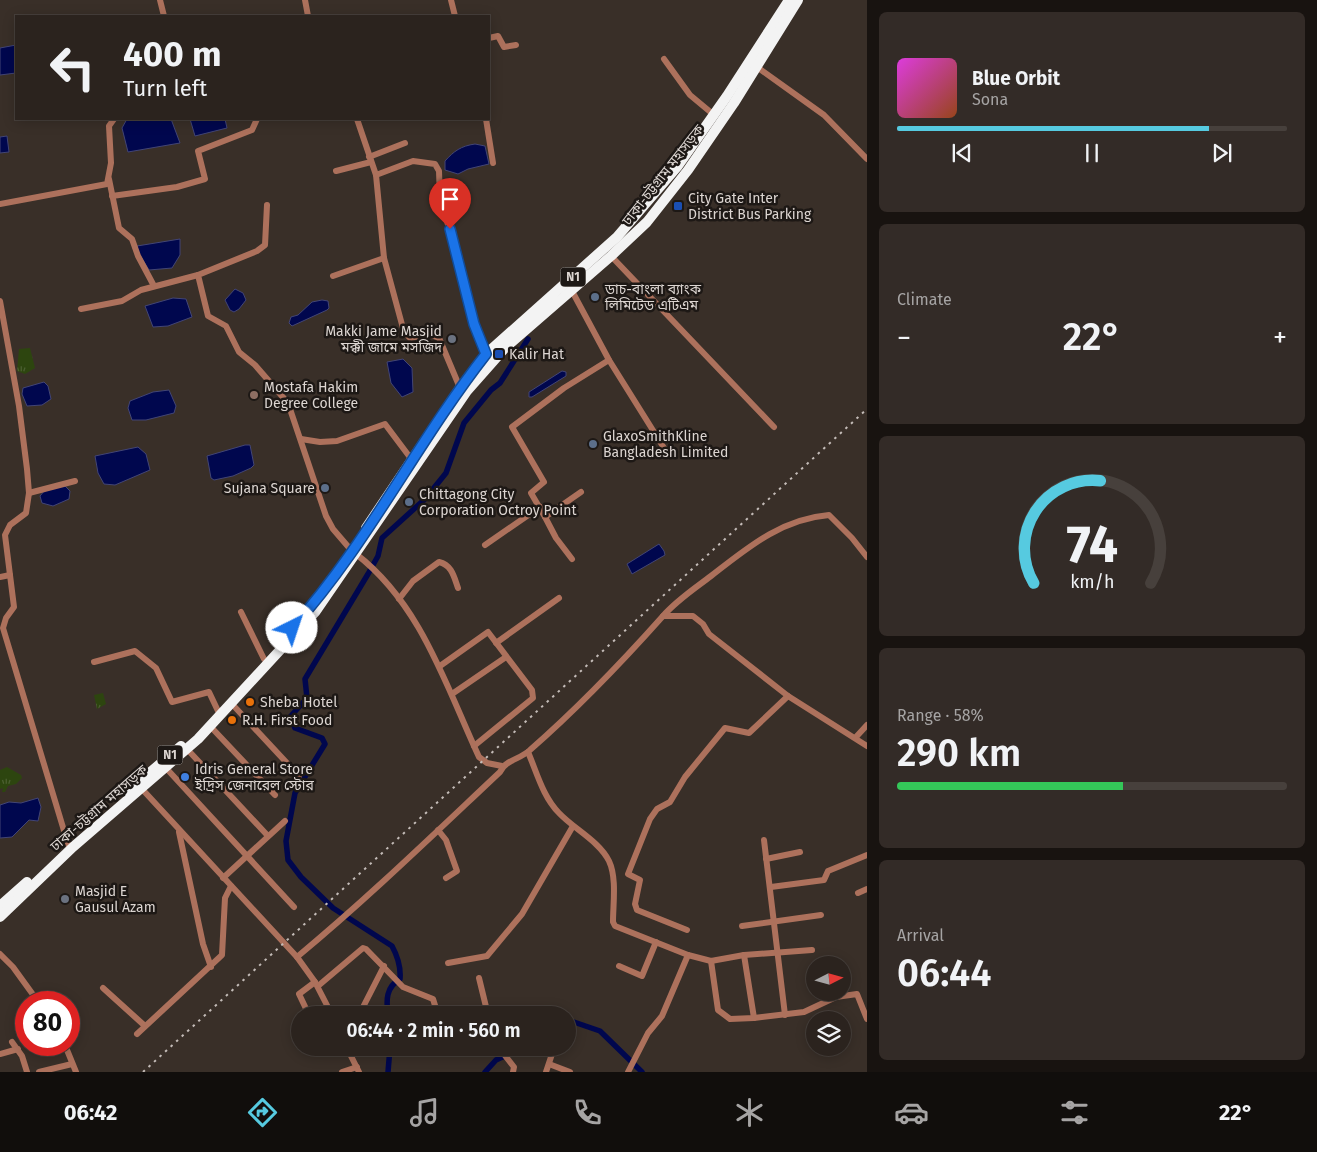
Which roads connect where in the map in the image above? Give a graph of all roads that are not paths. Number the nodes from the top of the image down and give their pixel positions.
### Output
1 (160, 0) edge
2 (305, 0) edge
3 (451, 0) edge
4 (789, 0) edge
5 (798, 0) edge
6 (164, 15) edge
7 (308, 15) edge
8 (455, 15) edge
9 (490, 38) edge
10 (516, 45) dead end
11 (664, 59) dead end
12 (757, 67) junction
13 (731, 100) junction
14 (714, 115) junction
15 (113, 120) edge
16 (257, 120) edge
17 (358, 120) edge
18 (486, 120) edge
19 (405, 143) dead end
20 (867, 159) edge
21 (370, 160) junction
22 (493, 163) dead end
23 (336, 171) dead end
24 (376, 175) junction
25 (109, 178) junction
26 (112, 196) junction
27 (0, 204) edge
28 (267, 205) dead end
29 (611, 256) junction
30 (384, 258) junction
31 (198, 275) junction
32 (333, 276) dead end
33 (154, 286) junction
34 (572, 291) junction
35 (0, 302) edge
36 (81, 310) dead end
37 (486, 354) junction
38 (609, 360) junction
39 (460, 388) junction
40 (774, 427) dead end
41 (301, 439) junction
42 (664, 448) dead end
43 (412, 460) junction
44 (76, 481) dead end
45 (581, 492) dead end
46 (29, 493) junction
47 (540, 507) junction
48 (545, 517) junction
49 (485, 545) dead end
50 (354, 552) junction
51 (867, 557) edge
52 (572, 559) dead end
53 (10, 575) junction
54 (0, 576) edge
55 (458, 588) dead end
56 (559, 598) dead end
57 (398, 599) junction
58 (241, 612) dead end
59 (663, 616) junction
60 (496, 643) junction
61 (269, 656) junction
62 (506, 657) junction
63 (94, 662) dead end
64 (440, 666) junction
65 (452, 694) junction
66 (788, 696) junction
67 (232, 704) junction
68 (218, 711) junction
69 (867, 725) edge
70 (210, 726) junction
71 (856, 737) junction
72 (474, 746) junction
73 (867, 746) edge
74 (187, 749) junction
75 (528, 752) junction
76 (502, 766) junction
77 (166, 768) junction
78 (299, 776) dead end
79 (142, 789) junction
80 (275, 795) dead end
81 (285, 821) dead end
82 (573, 826) junction
83 (438, 830) junction
84 (179, 832) junction
85 (268, 836) junction
86 (764, 840) dead end
87 (68, 844) junction
88 (800, 852) dead end
89 (867, 854) edge
90 (246, 856) junction
91 (766, 858) junction
92 (223, 878) junction
93 (446, 878) dead end
94 (231, 886) junction
95 (771, 888) junction
96 (867, 889) edge
97 (858, 892) dead end
98 (0, 906) edge
99 (294, 907) dead end
100 (820, 915) dead end
101 (0, 917) edge
102 (774, 921) junction
103 (742, 926) dead end
104 (687, 930) dead end
105 (656, 942) junction
106 (812, 950) dead end
107 (778, 953) junction
108 (0, 954) edge
109 (688, 955) junction
110 (744, 955) junction
111 (297, 957) junction
112 (711, 962) junction
113 (448, 963) dead end
114 (384, 966) junction
115 (619, 966) dead end
116 (211, 967) junction
117 (479, 978) dead end
118 (316, 984) junction
119 (103, 988) dead end
120 (30, 991) edge
121 (305, 1006) edge
122 (327, 1006) edge
123 (364, 1006) edge
124 (436, 1006) edge
125 (486, 1006) edge
126 (786, 1015) junction
127 (754, 1018) junction
128 (867, 1019) edge
129 (145, 1026) junction
130 (137, 1034) dead end
131 (12, 1042) dead end
132 (15, 1046) edge
133 (15, 1050) edge
134 (0, 1054) edge
135 (21, 1056) edge
136 (69, 1056) edge
137 (351, 1056) edge
138 (505, 1056) edge
139 (552, 1056) edge
140 (72, 1064) junction
141 (549, 1064) junction
142 (358, 1070) edge
143 (629, 1070) edge
144 (27, 1072) edge
145 (39, 1072) edge
146 (76, 1072) edge
147 (342, 1072) edge
148 (513, 1072) edge
149 (546, 1072) edge
150 (570, 1072) edge

1 - 6 street
2 - 7 street
3 - 8 street
4 - 13 highway, ঢাকা-চট্টগ্রাম মহাসড়ক / N1
5 - 12 highway, ঢাকা-চট্টগ্রাম মহাসড়ক / N1
9 - 10 street
11 - 14 street
12 - 13 highway, ঢাকা-চট্টগ্রাম মহাসড়ক / N1
12 - 20 street
13 - 14 highway, ঢাকা-চট্টগ্রাম মহাসড়ক / N1
13 - 29 highway, ঢাকা-চট্টগ্রাম মহাসড়ক / N1
14 - 37 highway, ঢাকা-চট্টগ্রাম মহাসড়ক / N1
15 - 25 street
16 - 26 street
17 - 21 street
18 - 22 street
19 - 21 street
21 - 23 street
21 - 24 street
24 - 30 street
24 - 37 street
25 - 26 street
25 - 27 street
26 - 33 street
28 - 31 street
29 - 34 highway, ঢাকা-চট্টগ্রাম মহাসড়ক / N1
29 - 40 street
30 - 32 street
30 - 39 street
31 - 33 street
31 - 41 street
33 - 36 street
34 - 38 street
34 - 50 highway, ঢাকা-চট্টগ্রাম মহাসড়ক / N1
35 - 46 street
37 - 39 highway, ঢাকা-চট্টগ্রাম মহাসড়ক / N1
38 - 42 street
38 - 47 street
39 - 43 highway, ঢাকা-চট্টগ্রাম মহাসড়ক / N1
41 - 43 street
41 - 50 street
43 - 50 highway, ঢাকা-চট্টগ্রাম মহাসড়ক / N1
44 - 46 street
45 - 48 street
46 - 53 street
47 - 48 street
47 - 49 street
48 - 52 street
50 - 57 street
50 - 61 highway, ঢাকা-চট্টগ্রাম মহাসড়ক / N1
51 - 59 street
53 - 54 street
53 - 87 street
55 - 57 street
56 - 60 street
57 - 64 street
58 - 61 street
59 - 66 street
59 - 75 street
60 - 62 street
60 - 64 street
61 - 67 highway, ঢাকা-চট্টগ্রাম মহাসড়ক / N1
61 - 68 highway, ঢাকা-চট্টগ্রাম মহাসড়ক / N1
62 - 65 street
62 - 72 street
63 - 68 street
64 - 65 street
65 - 72 street
66 - 71 street
66 - 104 street
67 - 70 highway, ঢাকা-চট্টগ্রাম মহাসড়ক / N1
67 - 78 street
68 - 87 highway, ঢাকা-চট্টগ্রাম মহাসড়ক / N1
69 - 71 street
70 - 74 highway, ঢাকা-চট্টগ্রাম মহাসড়ক / N1
70 - 80 street
71 - 73 street
72 - 76 street
74 - 77 highway, ঢাকা-চট্টগ্রাম মহাসড়ক / N1
74 - 85 street
75 - 76 street
75 - 82 street
76 - 83 street
77 - 79 highway, ঢাকা-চট্টগ্রাম মহাসড়ক / N1
77 - 90 street
79 - 84 street
79 - 101 highway, ঢাকা-চট্টগ্রাম মহাসড়ক / N1
81 - 85 street
82 - 105 street
82 - 113 street
83 - 93 street
83 - 111 street
84 - 92 street
84 - 116 street
85 - 90 street
86 - 91 street
87 - 98 highway, ঢাকা-চট্টগ্রাম মহাসড়ক / N1
88 - 91 street
89 - 95 street
90 - 92 street
90 - 99 street
91 - 95 street
92 - 94 street
94 - 111 street
94 - 116 street
95 - 102 street
96 - 97 street
100 - 102 street
102 - 103 street
102 - 107 street
105 - 109 street
105 - 115 street
106 - 107 street
107 - 110 street
107 - 126 street
108 - 120 street
109 - 112 street
109 - 143 street
110 - 112 street
110 - 127 street
111 - 118 street
112 - 127 street
114 - 118 street
114 - 123 street
114 - 124 street
116 - 129 street
117 - 125 street
118 - 121 street
118 - 122 street
119 - 129 street
126 - 127 street
126 - 128 street
129 - 130 street
131 - 132 street
133 - 134 street
135 - 144 street
136 - 140 street
137 - 142 street
138 - 148 street
139 - 141 street
140 - 145 street
140 - 146 street
141 - 149 street
141 - 150 street
142 - 147 street

